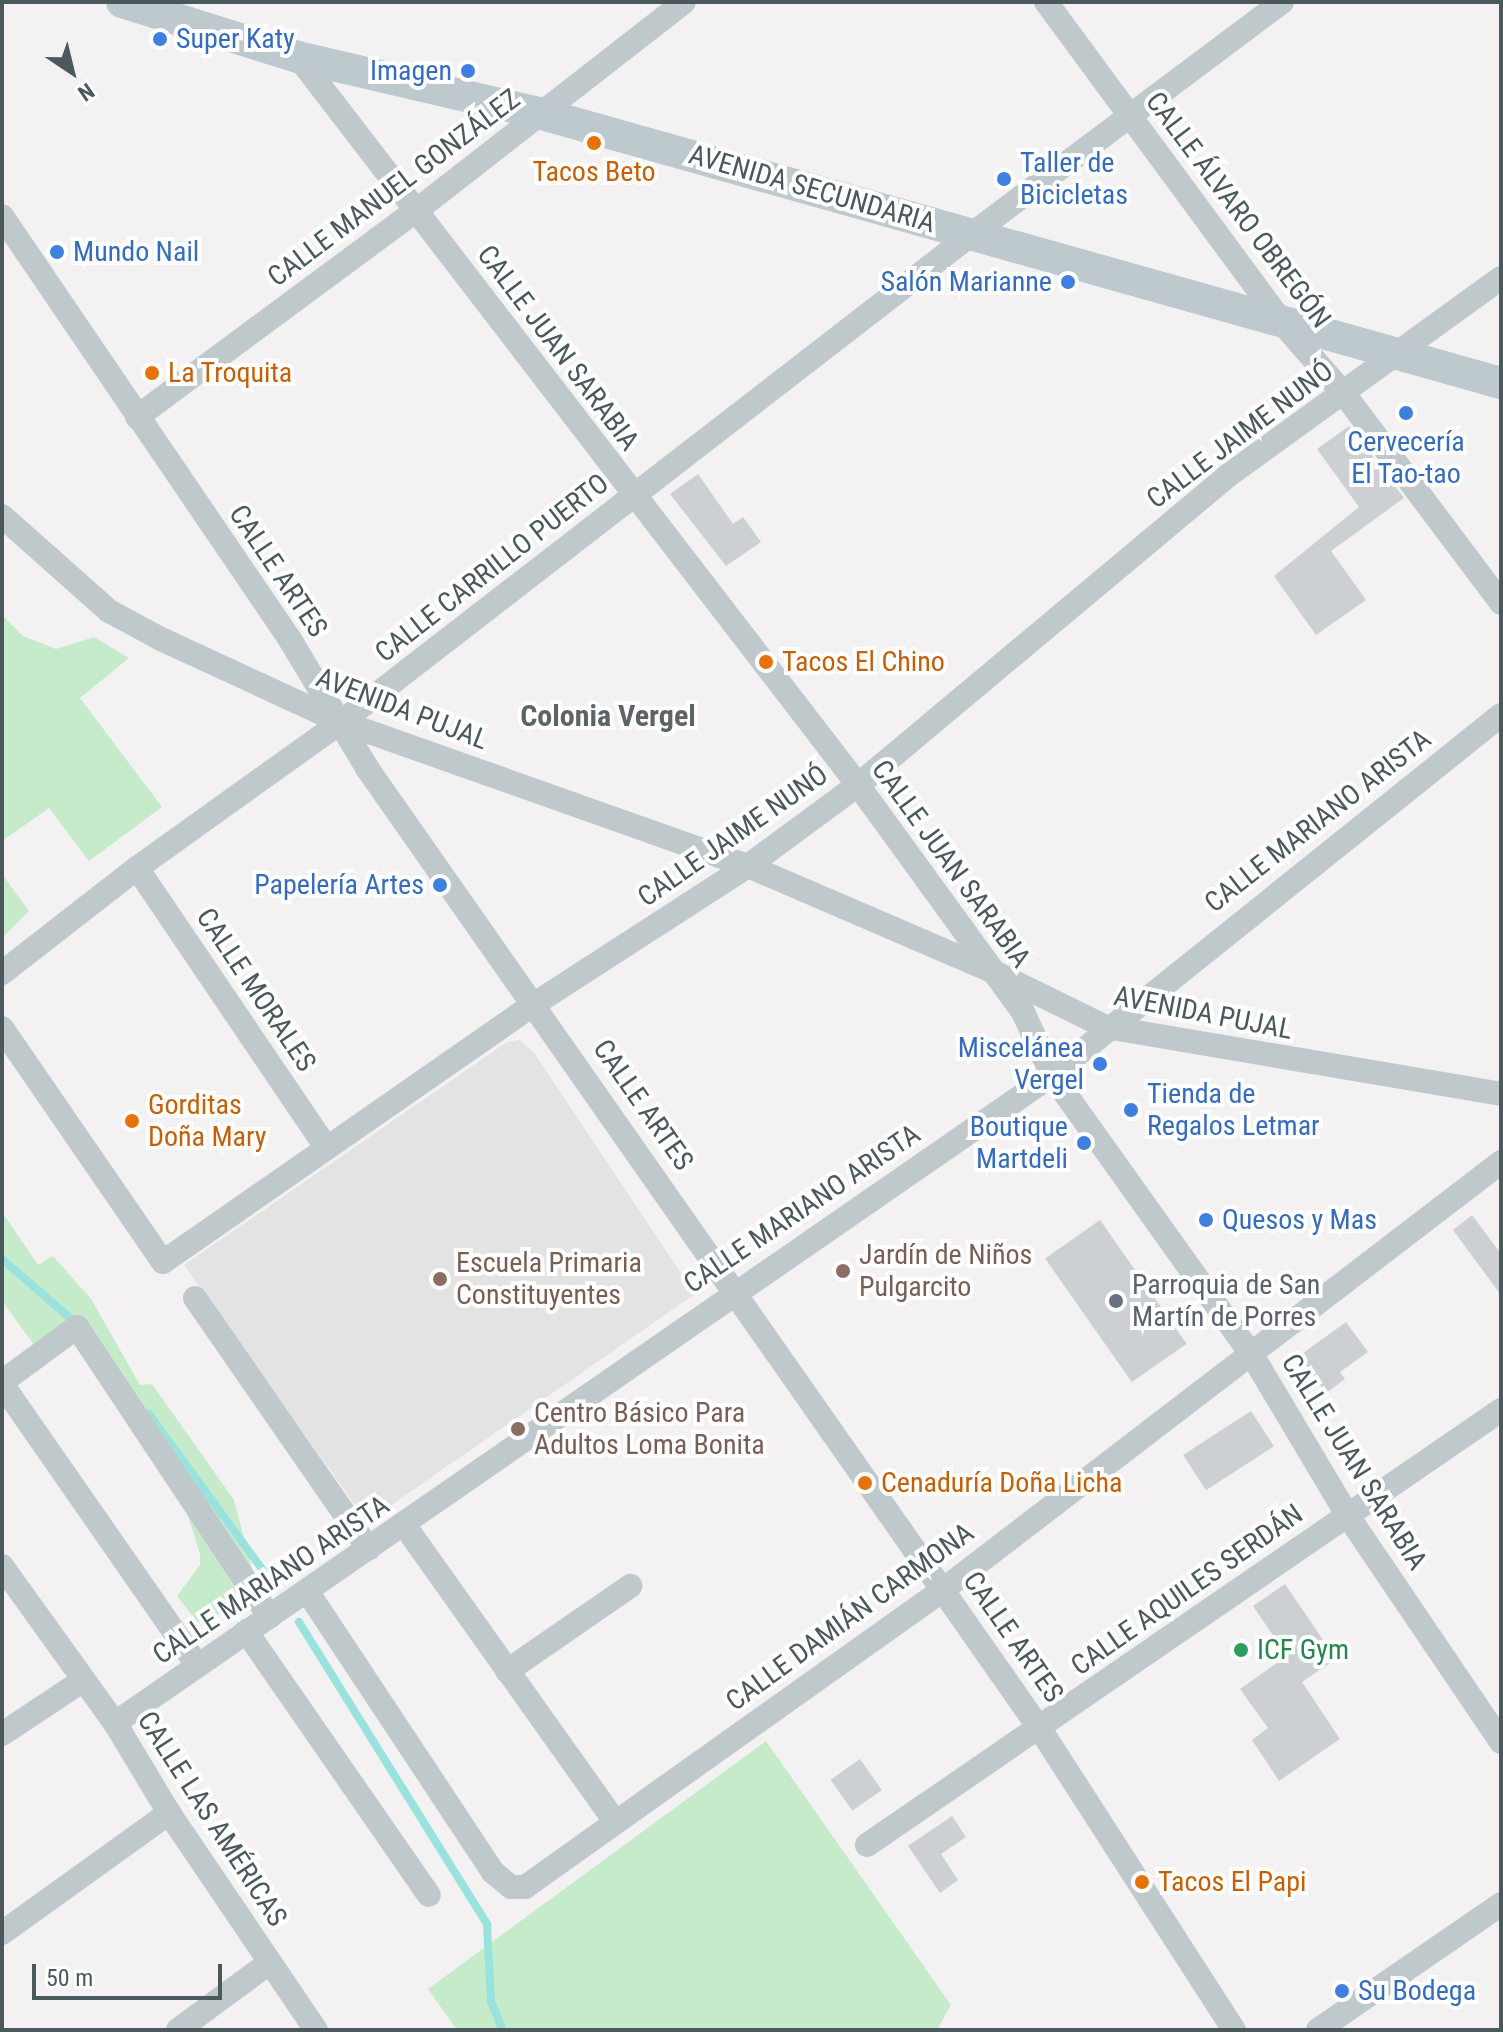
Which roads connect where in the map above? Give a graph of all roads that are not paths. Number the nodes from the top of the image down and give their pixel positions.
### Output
1 (122, 2) edge
2 (684, 2) edge
3 (1046, 2) edge
4 (1282, 2) edge
5 (298, 57) junction
6 (542, 114) junction
7 (1129, 117) junction
8 (417, 210) junction
9 (2, 216) edge
10 (972, 234) junction
11 (1501, 278) edge
12 (1284, 325) junction
13 (1395, 354) junction
14 (1501, 383) edge
15 (1345, 395) junction
16 (137, 417) junction
17 (632, 498) junction
18 (2, 516) edge
19 (1501, 603) edge
20 (1501, 715) edge
21 (341, 722) junction
22 (858, 785) junction
23 (748, 866) junction
24 (137, 868) junction
25 (990, 970) junction
26 (2, 973) edge
27 (536, 1003) junction
28 (1106, 1027) junction
29 (2, 1028) edge
30 (1052, 1075) junction
31 (1501, 1094) edge
32 (325, 1146) junction
33 (1501, 1162) edge
34 (734, 1290) junction
35 (195, 1298) dead end
36 (1252, 1355) junction
37 (2, 1383) edge
38 (1501, 1410) edge
39 (1348, 1516) junction
40 (405, 1526) junction
41 (369, 1549) junction
42 (2, 1566) edge
43 (630, 1586) dead end
44 (944, 1589) junction
45 (307, 1591) junction
46 (270, 1617) junction
47 (246, 1631) junction
48 (197, 1665) junction
49 (507, 1671) junction
50 (82, 1681) junction
51 (115, 1723) junction
52 (1040, 1729) junction
53 (2, 1734) edge
54 (1501, 1742) edge
55 (169, 1813) junction
56 (615, 1822) junction
57 (867, 1845) dead end
58 (429, 1895) dead end
59 (1501, 1904) edge
60 (2, 1933) edge
61 (269, 1963) junction
62 (178, 2030) edge
63 (316, 2030) edge
64 (1234, 2030) edge
65 (1318, 2030) edge

1 - 5 street, AVENIDA SECUNDARIA
2 - 6 street, CALLE MANUEL GONZÁLEZ
3 - 7 street, CALLE ÁLVARO OBREGÓN
4 - 7 street, CALLE CARRILLO PUERTO
5 - 6 street, AVENIDA SECUNDARIA
5 - 8 street, CALLE JUAN SARABIA
6 - 8 street, CALLE MANUEL GONZÁLEZ
6 - 10 street, AVENIDA SECUNDARIA
7 - 10 street, CALLE CARRILLO PUERTO
7 - 12 street, CALLE ÁLVARO OBREGÓN
8 - 16 street, CALLE MANUEL GONZÁLEZ
8 - 17 street, CALLE JUAN SARABIA
9 - 16 street, CALLE ARTES
10 - 12 street, AVENIDA SECUNDARIA
10 - 17 street, CALLE CARRILLO PUERTO
11 - 13 street, CALLE JAIME NUNÓ
12 - 13 street, AVENIDA SECUNDARIA
12 - 15 street, CALLE ÁLVARO OBREGÓN
13 - 14 street, AVENIDA SECUNDARIA
13 - 15 street, CALLE JAIME NUNÓ
15 - 19 street, CALLE ÁLVARO OBREGÓN
15 - 22 street, CALLE JAIME NUNÓ
16 - 21 street, CALLE ARTES
17 - 21 street, CALLE CARRILLO PUERTO
17 - 22 street, CALLE JUAN SARABIA
18 - 21 street, AVENIDA PUJAL
20 - 28 street, CALLE MARIANO ARISTA
21 - 23 street, AVENIDA PUJAL
21 - 24 street, CALLE CARRILLO PUERTO
21 - 27 street, CALLE ARTES
22 - 23 street, CALLE JAIME NUNÓ
22 - 25 street, CALLE JUAN SARABIA
23 - 25 street, AVENIDA PUJAL
23 - 27 street, CALLE JAIME NUNÓ
24 - 26 street, CALLE CARRILLO PUERTO
24 - 32 street, CALLE MORALES
25 - 28 street, AVENIDA PUJAL
25 - 30 street, CALLE JUAN SARABIA
27 - 32 street, CALLE JAIME NUNÓ
27 - 34 street, CALLE ARTES
28 - 30 street, CALLE MARIANO ARISTA
28 - 31 street, AVENIDA PUJAL
29 - 32 street, CALLE JAIME NUNÓ
30 - 34 street, CALLE MARIANO ARISTA
30 - 36 street, CALLE JUAN SARABIA
33 - 36 street, CALLE DAMIÁN CARMONA
34 - 40 street, CALLE MARIANO ARISTA
34 - 44 street, CALLE ARTES
35 - 41 street
36 - 39 street, CALLE JUAN SARABIA
36 - 44 street, CALLE DAMIÁN CARMONA
37 - 46 street
37 - 48 street
38 - 39 street, CALLE AQUILES SERDÁN
39 - 52 street, CALLE AQUILES SERDÁN
39 - 54 street, CALLE JUAN SARABIA
40 - 41 street, CALLE MARIANO ARISTA
40 - 49 street
41 - 45 street, CALLE MARIANO ARISTA
42 - 50 street, CALLE LAS AMÉRICAS
43 - 49 street
44 - 52 street, CALLE ARTES
44 - 56 street, CALLE DAMIÁN CARMONA
45 - 46 street, CALLE MARIANO ARISTA
45 - 56 street, CALLE DAMIÁN CARMONA
46 - 47 street, CALLE MARIANO ARISTA
47 - 48 street, CALLE MARIANO ARISTA
47 - 58 street
48 - 51 street, CALLE MARIANO ARISTA
49 - 56 street
50 - 51 street, CALLE LAS AMÉRICAS
50 - 53 street
51 - 55 street, CALLE LAS AMÉRICAS
52 - 57 street, CALLE AQUILES SERDÁN
52 - 64 street, CALLE ARTES
55 - 60 street
55 - 61 street, CALLE LAS AMÉRICAS
59 - 65 street
61 - 62 street
61 - 63 street, CALLE LAS AMÉRICAS

